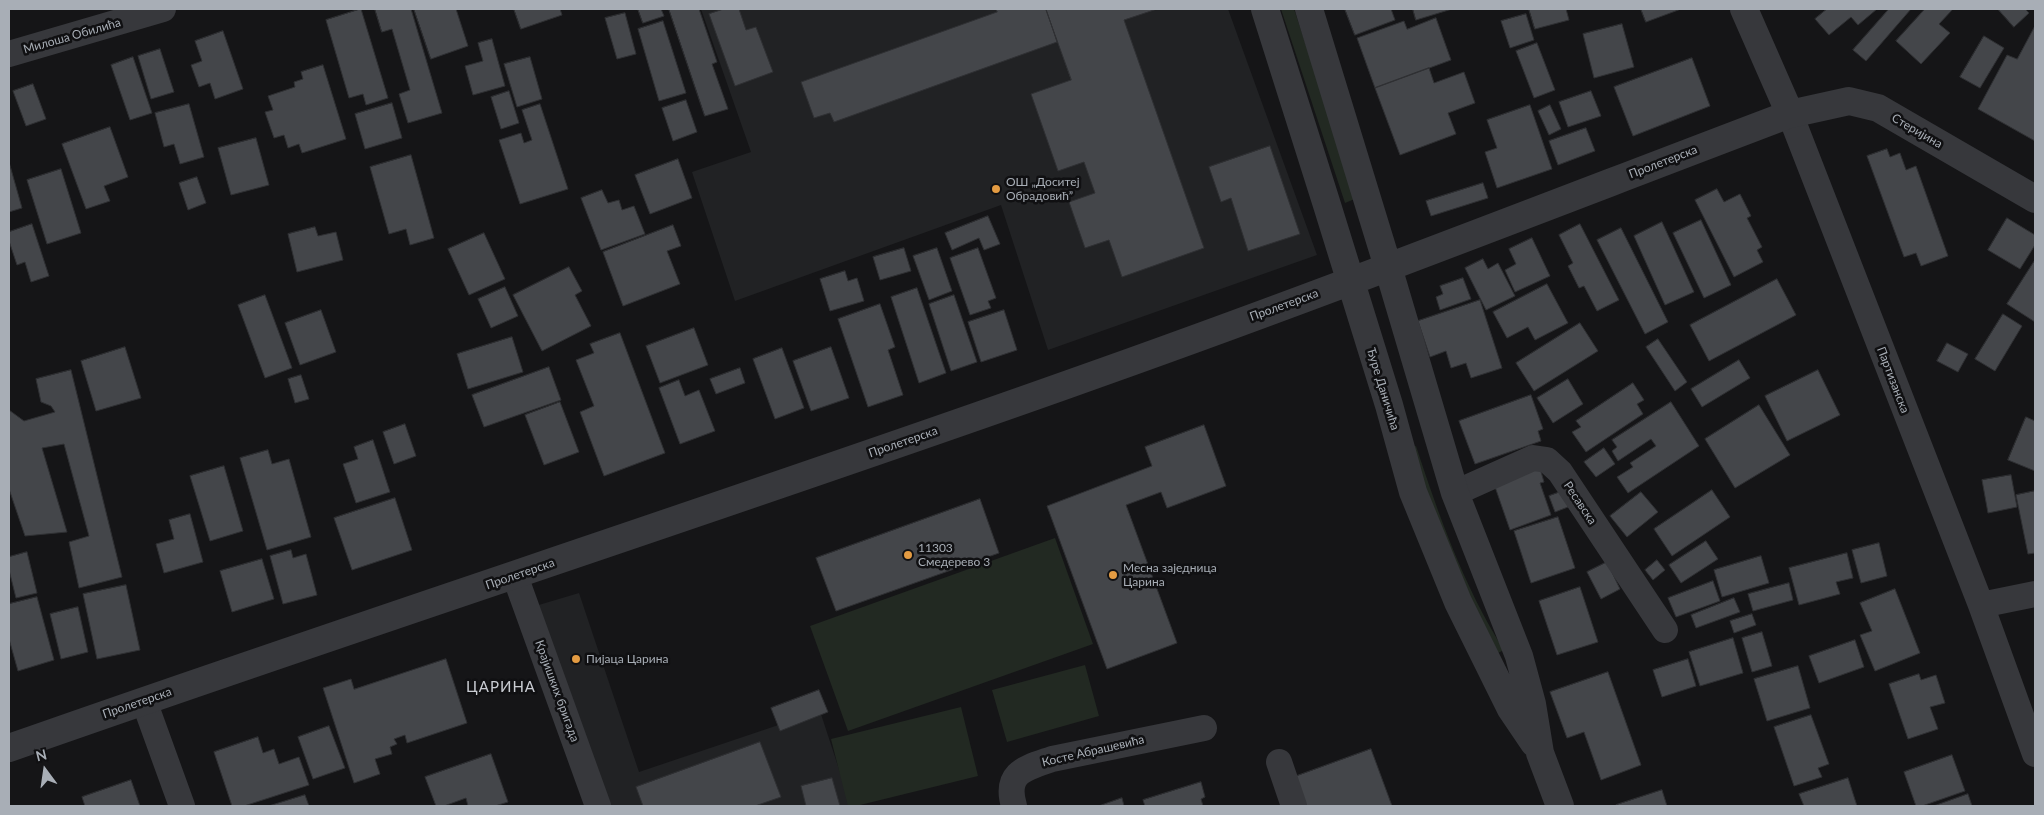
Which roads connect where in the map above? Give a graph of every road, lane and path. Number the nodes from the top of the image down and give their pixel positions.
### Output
1 (164, 9) edge
2 (1264, 9) edge
3 (1309, 9) edge
4 (1744, 9) edge
5 (9, 54) edge
6 (1790, 114) junction
7 (2035, 199) edge
8 (1388, 267) junction
9 (1350, 281) junction
10 (1455, 493) junction
11 (515, 576) junction
12 (2035, 594) edge
13 (1980, 605) junction
14 (1665, 630) dead end
15 (144, 700) junction
16 (1204, 728) dead end
17 (9, 748) edge
18 (1540, 753) junction
19 (2035, 754) edge
20 (1279, 762) dead end
21 (182, 806) edge
22 (598, 806) edge
23 (1014, 806) edge
24 (1294, 806) edge
25 (1560, 806) edge

1 - 5 street, Милоша Обилића
2 - 9 street, Ђуре Даничића
3 - 8 street, Ђуре Даничића
4 - 6 street, Партизанска
6 - 7 street, Стеријина
6 - 8 street, Пролетерска
6 - 13 street, Партизанска
8 - 9 street, Пролетерска
8 - 10 street, Ђуре Даничића
9 - 11 street, Пролетерска
9 - 18 street, Ђуре Даничића
10 - 14 street, Ресавска
10 - 18 street, Ђуре Даничића
11 - 15 street, Пролетерска
11 - 22 street, Крајишких бригада
12 - 13 street
13 - 19 street, Партизанска
15 - 17 street, Пролетерска
15 - 21 street
16 - 23 street, Косте Абрашевића
18 - 25 street, Ђуре Даничића
20 - 24 street

